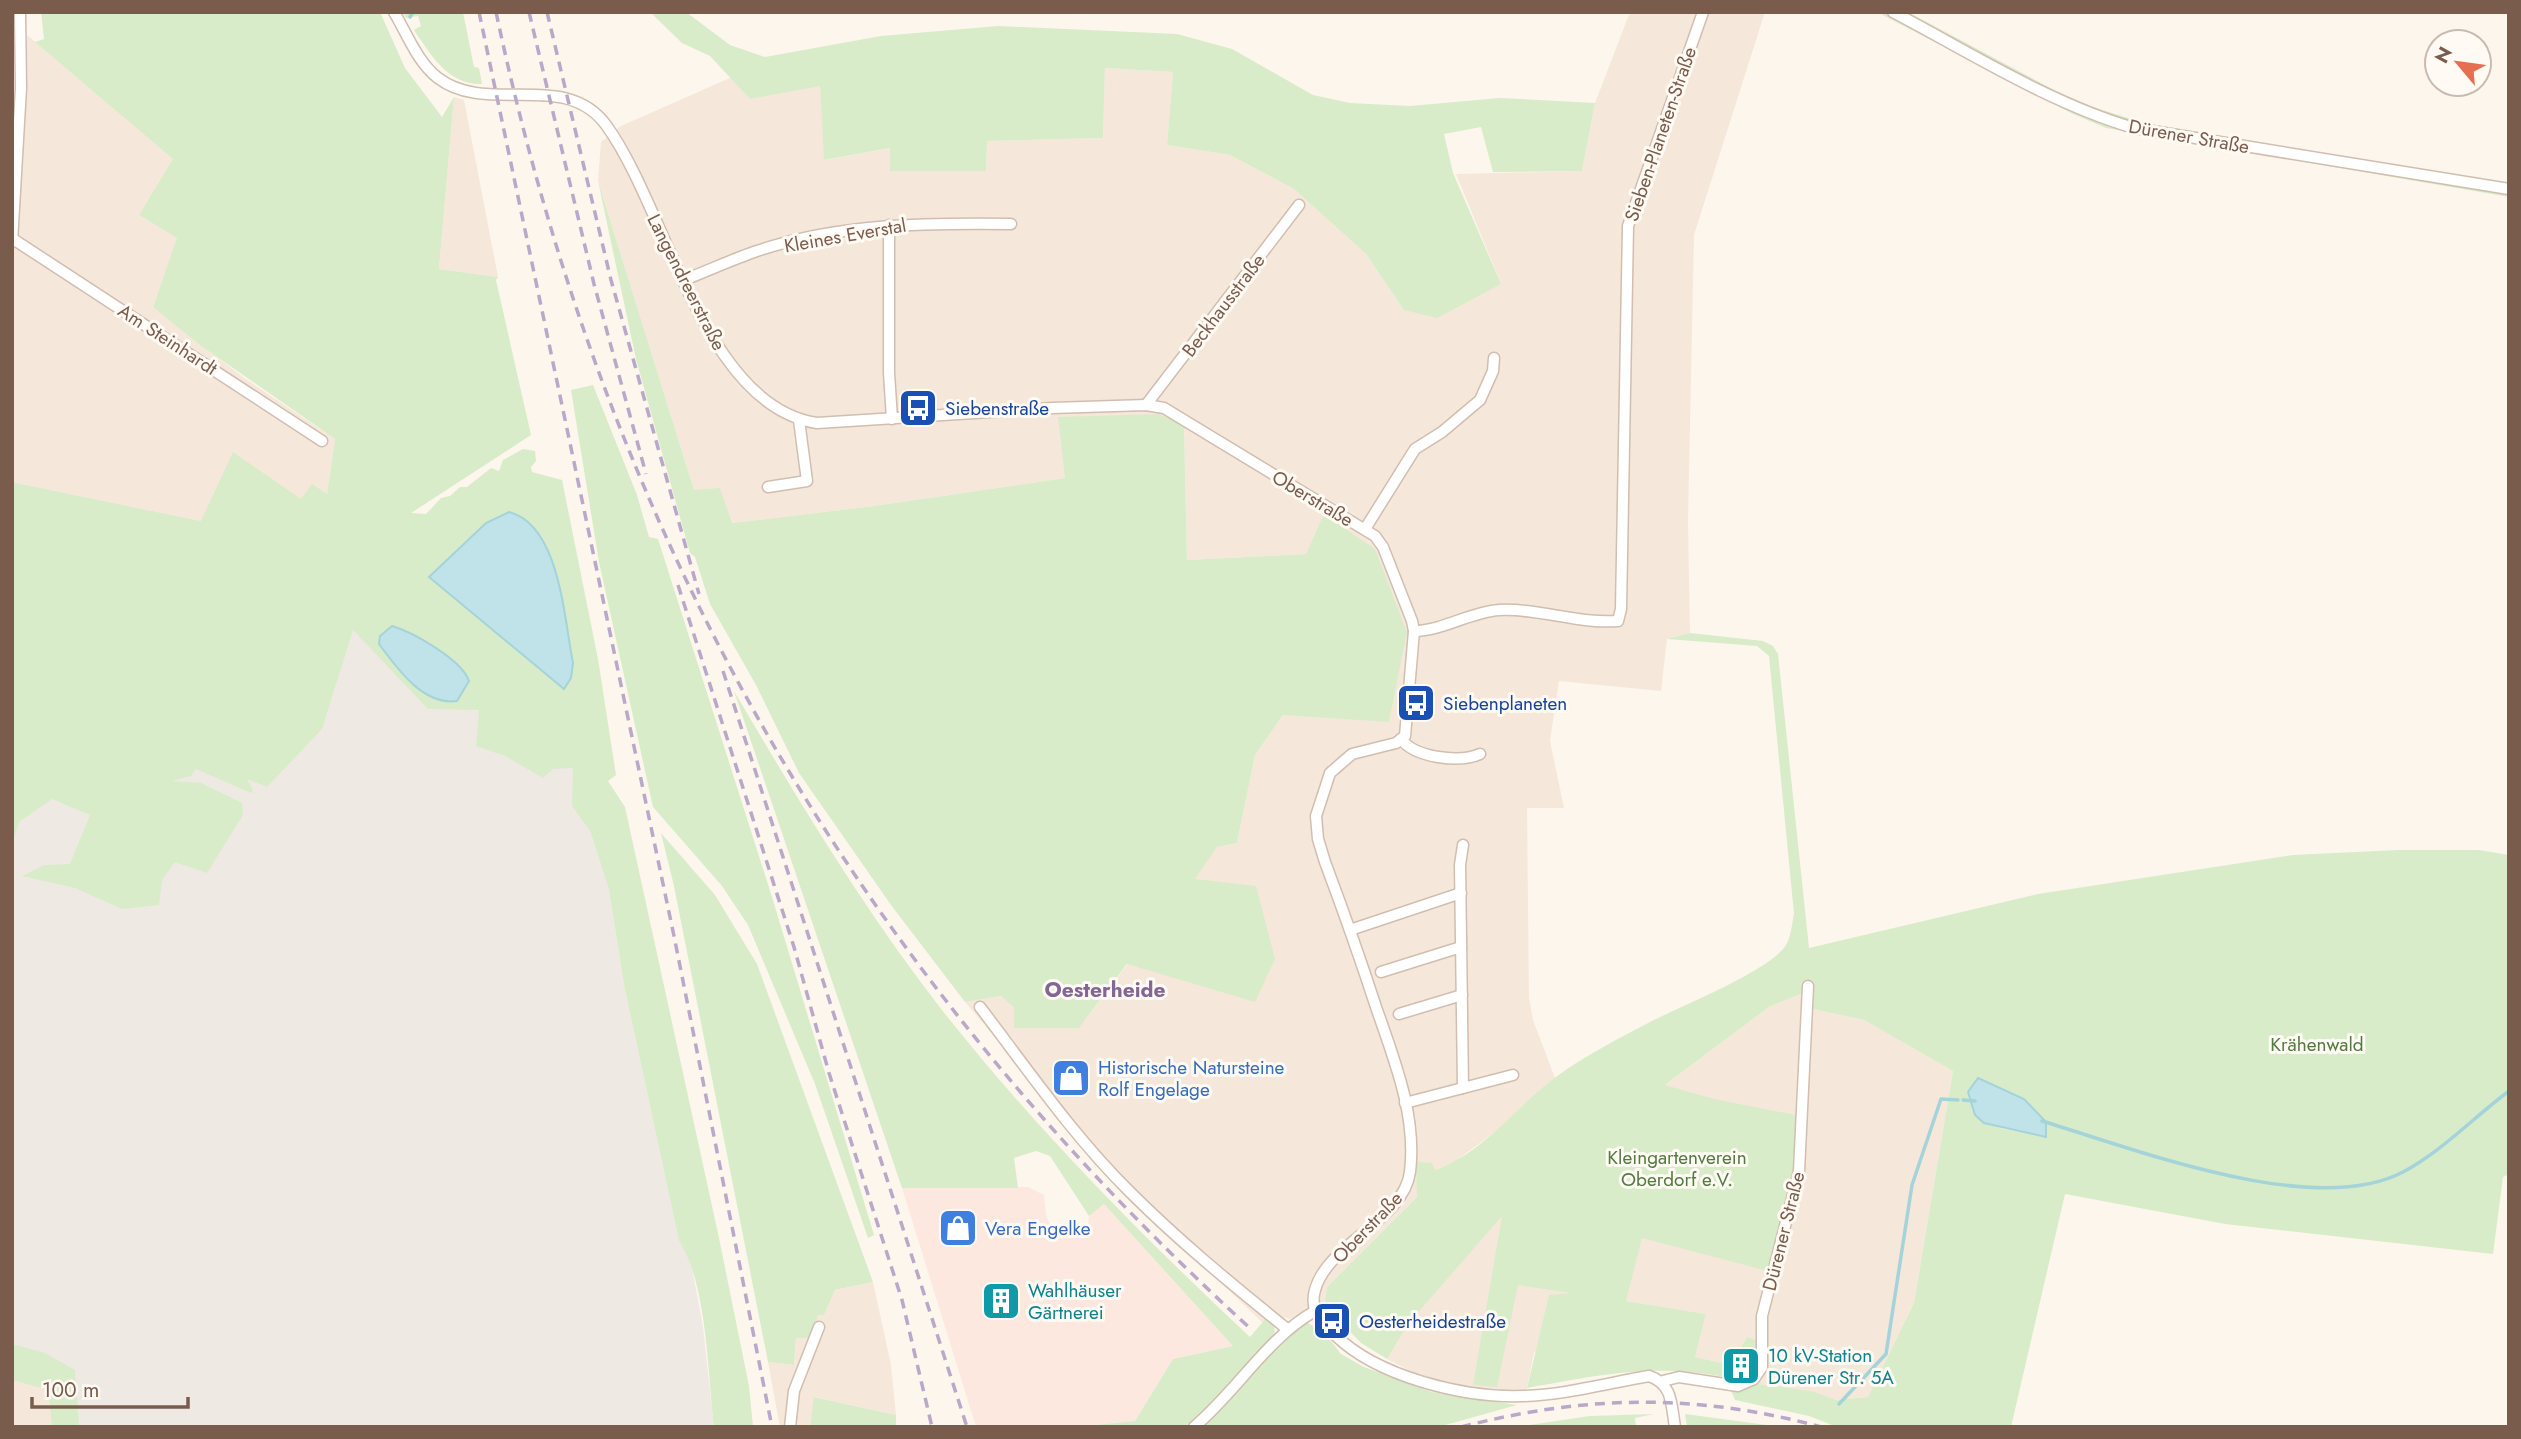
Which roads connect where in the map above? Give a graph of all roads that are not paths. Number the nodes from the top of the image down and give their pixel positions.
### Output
1 (20, 12) edge
2 (394, 12) edge
3 (1703, 12) edge
4 (1893, 12) edge
5 (2509, 189) edge
6 (1299, 205) dead end
7 (889, 225) junction
8 (1011, 225) dead end
9 (13, 241) edge
10 (684, 280) junction
11 (1494, 358) dead end
12 (1146, 405) junction
13 (1052, 408) joint
14 (892, 419) junction
15 (799, 420) junction
16 (322, 441) dead end
17 (768, 487) dead end
18 (1365, 529) junction
19 (1414, 631) junction
20 (1401, 739) junction
21 (1480, 754) dead end
22 (1463, 845) dead end
23 (1461, 894) junction
24 (1350, 930) junction
25 (1461, 947) junction
26 (1381, 972) dead end
27 (1808, 986) dead end
28 (1462, 995) junction
29 (980, 1007) dead end
30 (1381, 1022) junction
31 (1513, 1075) dead end
32 (1463, 1088) junction
33 (1405, 1103) junction
34 (1315, 1311) junction
35 (819, 1327) dead end
36 (1287, 1329) junction
37 (1663, 1381) junction
38 (790, 1427) edge
39 (1194, 1427) edge
40 (1675, 1427) edge

1 - 9 street
2 - 10 street, Langendreerstraße
3 - 19 street, Sieben-Planeten-Straße
4 - 5 street, Dürener Straße
6 - 12 street, Beckhausstraße
7 - 8 street, Kleines Everstal
7 - 10 street, Kleines Everstal
7 - 14 street
9 - 16 street, Am Steinhardt
10 - 15 street, Langendreerstraße
11 - 18 street
12 - 13 street, Oberstraße
12 - 18 street, Oberstraße
13 - 14 street, Langendreerstraße
14 - 15 street, Langendreerstraße
15 - 17 street
18 - 19 street, Oberstraße
19 - 20 street, Oberstraße
20 - 21 street
20 - 24 street, Oberstraße
22 - 23 street
23 - 24 street
23 - 25 street
24 - 30 street, Oberstraße
25 - 26 street
25 - 28 street
27 - 37 street, Dürener Straße
28 - 30 street
28 - 32 street
29 - 36 street
30 - 33 street, Oberstraße
31 - 32 street
32 - 33 street
33 - 34 street, Oberstraße
34 - 36 street
34 - 37 street
35 - 38 street
36 - 39 street
37 - 40 street

